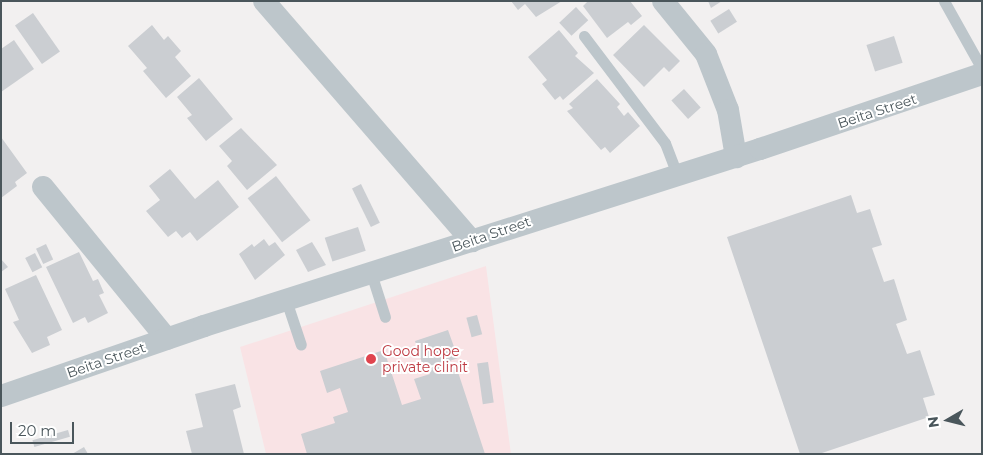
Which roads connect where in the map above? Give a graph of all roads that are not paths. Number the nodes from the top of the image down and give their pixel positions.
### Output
1 (264, 1) edge
2 (663, 1) edge
3 (944, 1) edge
4 (584, 36) dead end
5 (982, 69) edge
6 (982, 74) edge
7 (736, 157) junction
8 (677, 175) junction
9 (43, 187) dead end
10 (472, 241) junction
11 (371, 273) junction
12 (286, 300) junction
13 (385, 317) dead end
14 (167, 339) junction
15 (301, 345) dead end
16 (1, 396) edge

1 - 10 street
2 - 7 street
3 - 5 lane
4 - 8 lane
6 - 7 street, Beita Street
7 - 8 street, Beita Street
8 - 10 street, Beita Street
9 - 14 street
10 - 11 street, Beita Street
11 - 12 street, Beita Street
11 - 13 lane
12 - 14 street, Beita Street
12 - 15 lane
14 - 16 street, Beita Street

